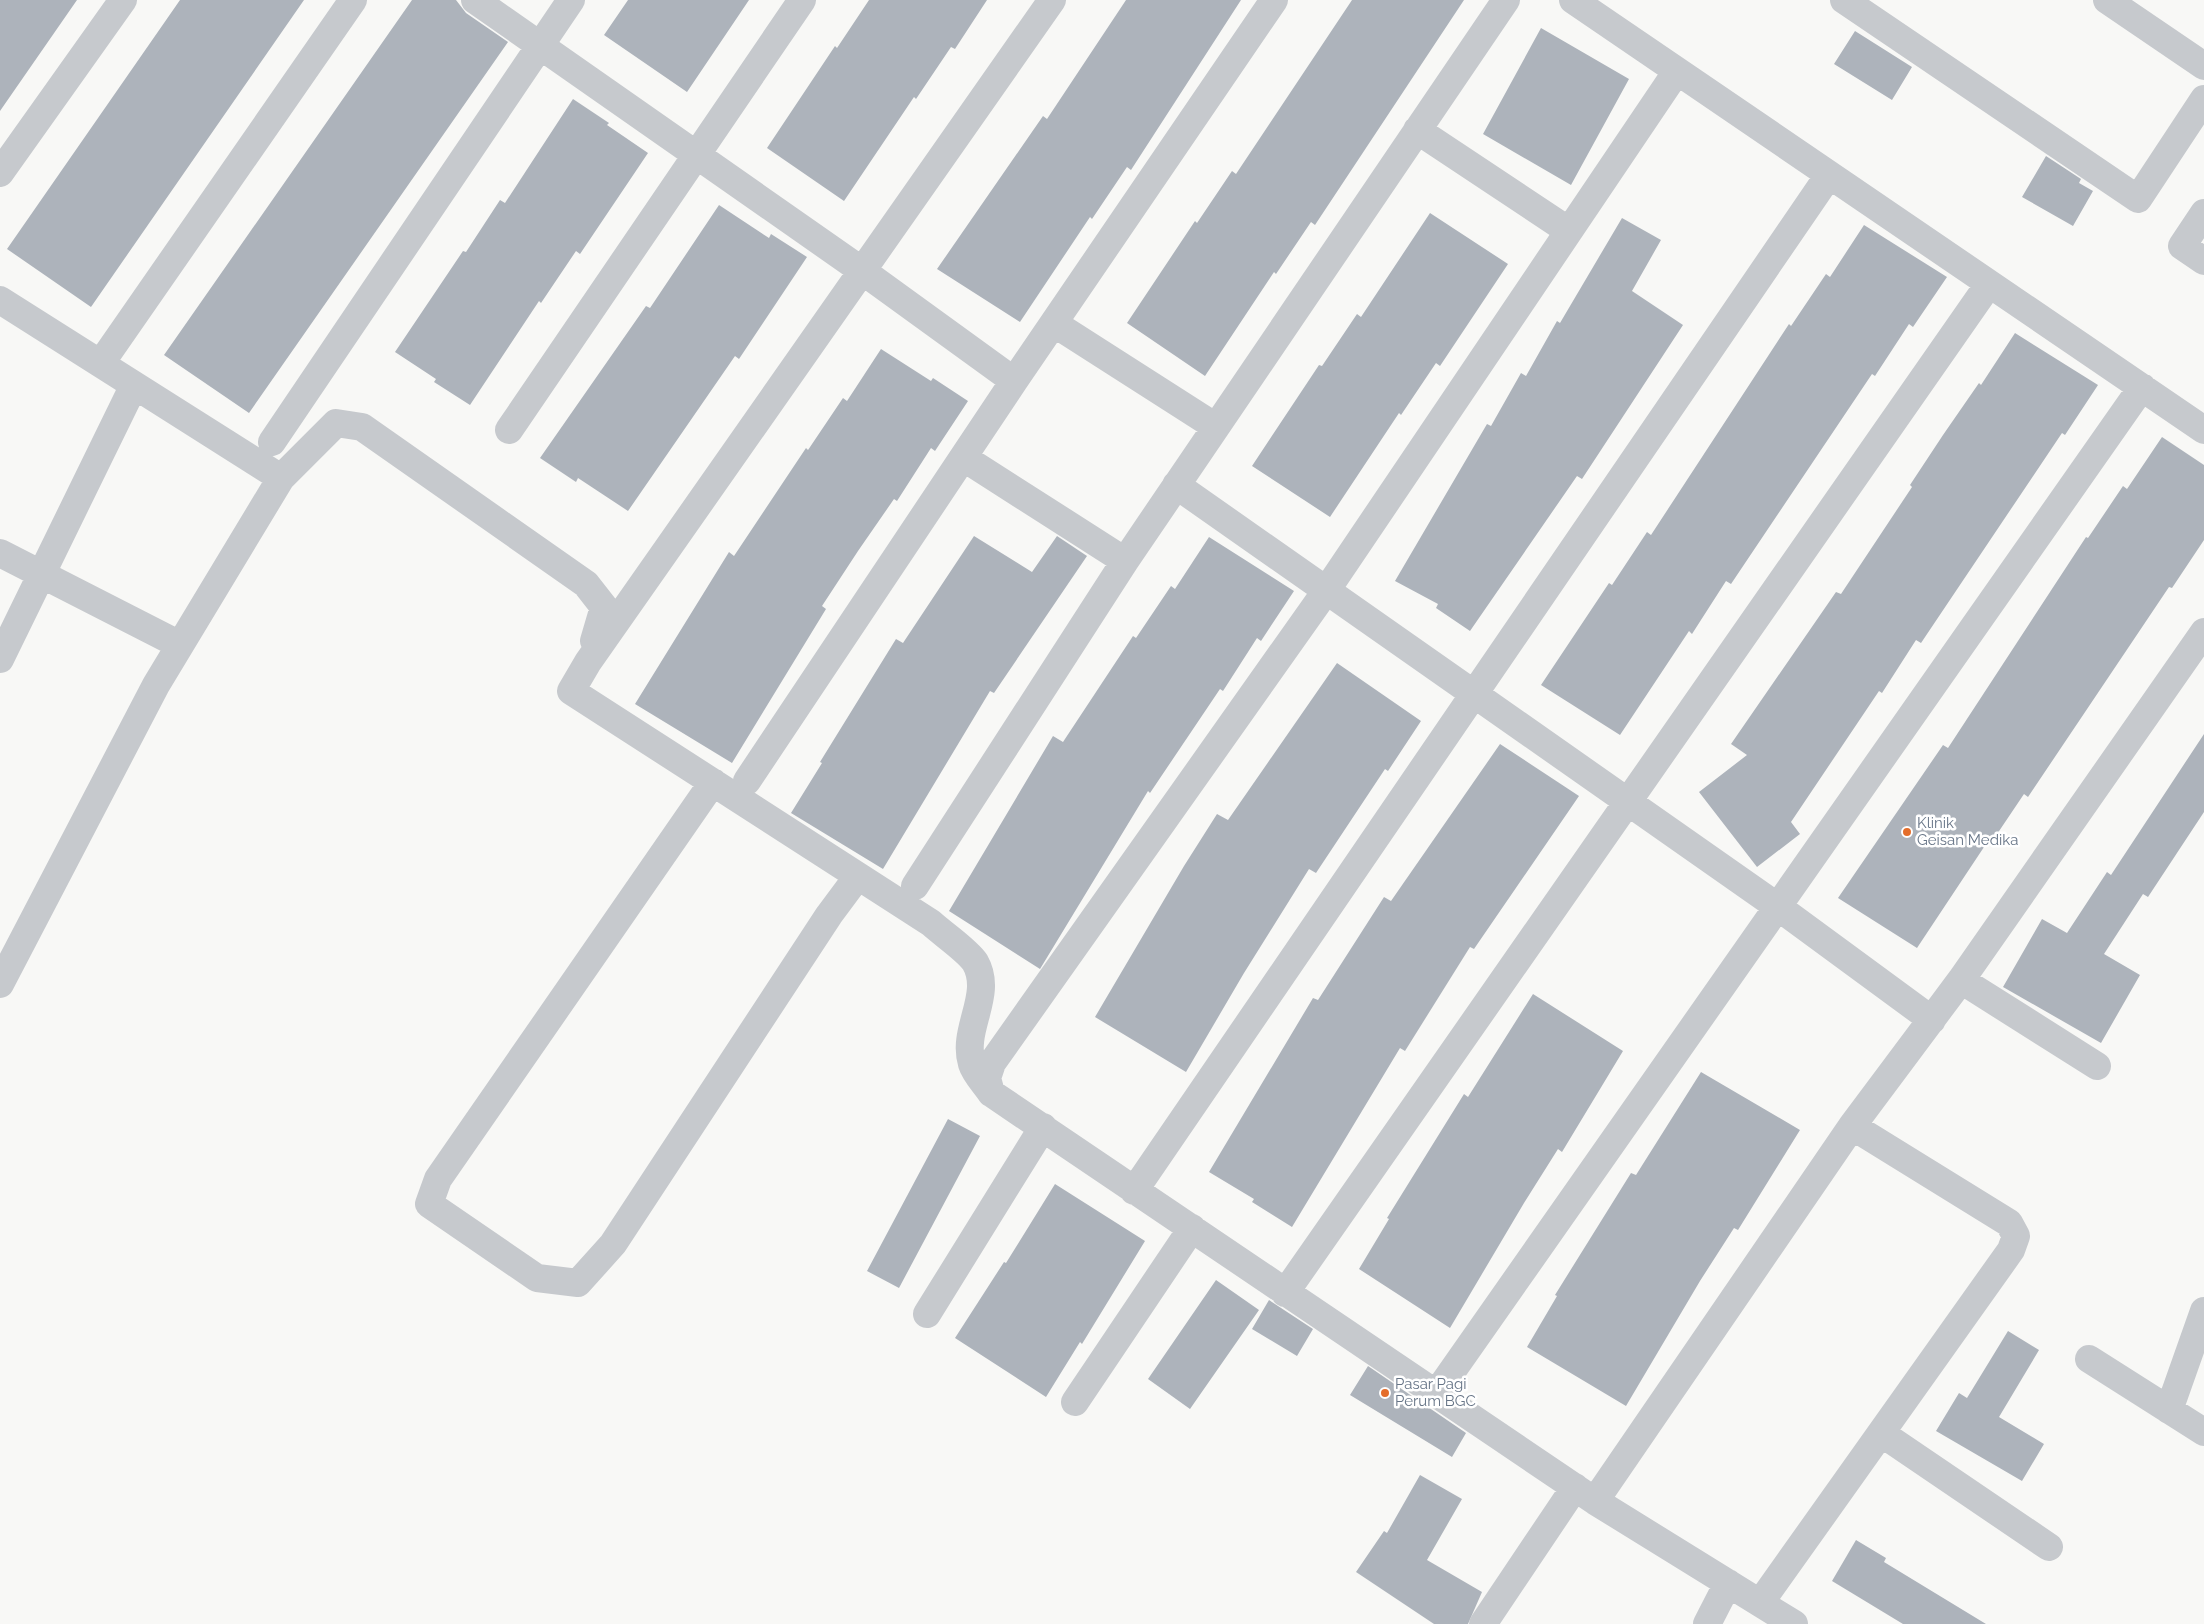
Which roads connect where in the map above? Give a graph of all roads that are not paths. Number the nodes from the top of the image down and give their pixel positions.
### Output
1 (123, 0) edge
2 (353, 0) edge
3 (475, 0) edge
4 (571, 0) edge
5 (802, 0) edge
6 (1052, 0) edge
7 (1274, 0) edge
8 (1506, 0) edge
9 (1573, 0) edge
10 (1844, 0) edge
11 (2107, 0) edge
12 (540, 46) junction
13 (2204, 66) edge
14 (1677, 71) junction
15 (2204, 99) edge
16 (1417, 130) junction
17 (696, 154) junction
18 (0, 173) edge
19 (1829, 175) junction
20 (2204, 213) edge
21 (1569, 231) junction
22 (2204, 261) edge
23 (861, 270) junction
24 (1989, 284) junction
25 (3, 306) edge
26 (1055, 324) junction
27 (101, 363) junction
28 (1014, 382) junction
29 (134, 385) junction
30 (2142, 387) junction
31 (1216, 427) junction
32 (509, 430) dead end
33 (2204, 430) edge
34 (272, 442) dead end
35 (964, 458) junction
36 (281, 478) junction
37 (1176, 485) junction
38 (0, 553) edge
39 (1125, 561) junction
40 (42, 573) junction
41 (1326, 591) junction
42 (2204, 632) edge
43 (180, 645) junction
44 (0, 659) edge
45 (588, 662) junction
46 (1474, 694) junction
47 (747, 781) dead end
48 (713, 782) junction
49 (1628, 802) junction
50 (858, 876) junction
51 (915, 886) dead end
52 (1778, 907) junction
53 (1961, 980) junction
54 (0, 984) edge
55 (1932, 1020) junction
56 (2097, 1066) dead end
57 (991, 1093) junction
58 (1852, 1126) junction
59 (1043, 1127) junction
60 (1134, 1191) junction
61 (1192, 1228) junction
62 (1285, 1293) junction
63 (2204, 1312) edge
64 (927, 1314) dead end
65 (2089, 1359) dead end
66 (1436, 1394) junction
67 (1075, 1402) dead end
68 (2169, 1410) junction
69 (2204, 1432) edge
70 (1881, 1433) junction
71 (1585, 1494) junction
72 (2049, 1547) dead end
73 (1728, 1583) junction
74 (1760, 1603) junction
75 (1483, 1624) edge
76 (1707, 1624) edge
77 (1794, 1624) edge

1 - 18 street
2 - 27 street
3 - 12 street
4 - 12 street
5 - 17 street
6 - 23 street
7 - 26 street
8 - 16 street
9 - 14 street
10 - 15 street
11 - 13 street
12 - 17 street
12 - 34 street
14 - 19 street
14 - 21 street
16 - 21 street
16 - 31 street
17 - 23 street
17 - 32 street
19 - 24 street
19 - 46 street
20 - 22 street
21 - 41 street
23 - 28 street
23 - 45 street
24 - 30 street
24 - 49 street
25 - 27 street
26 - 28 street
26 - 31 street
27 - 29 street
28 - 35 street
29 - 36 street
29 - 40 street
30 - 33 street
30 - 52 street
31 - 37 street
35 - 39 street
35 - 47 street
36 - 43 street
36 - 45 street
37 - 39 street
37 - 41 street
38 - 40 street
39 - 51 street
40 - 43 street
40 - 44 street
41 - 46 street
41 - 57 street
42 - 53 street
43 - 54 street
45 - 48 street
46 - 49 street
46 - 60 street
48 - 50 street
48 - 50 street
49 - 52 street
49 - 62 street
50 - 57 street
52 - 55 street
52 - 66 street
53 - 55 street
53 - 56 street
55 - 58 street
57 - 59 street
58 - 70 street
58 - 71 street
59 - 60 street
59 - 64 street
60 - 61 street
61 - 62 street
61 - 67 street
62 - 66 street
63 - 68 street
65 - 68 street
66 - 71 street
68 - 69 street
70 - 72 street
70 - 74 street
71 - 73 street
71 - 75 street
73 - 74 street
73 - 76 street
74 - 77 street

